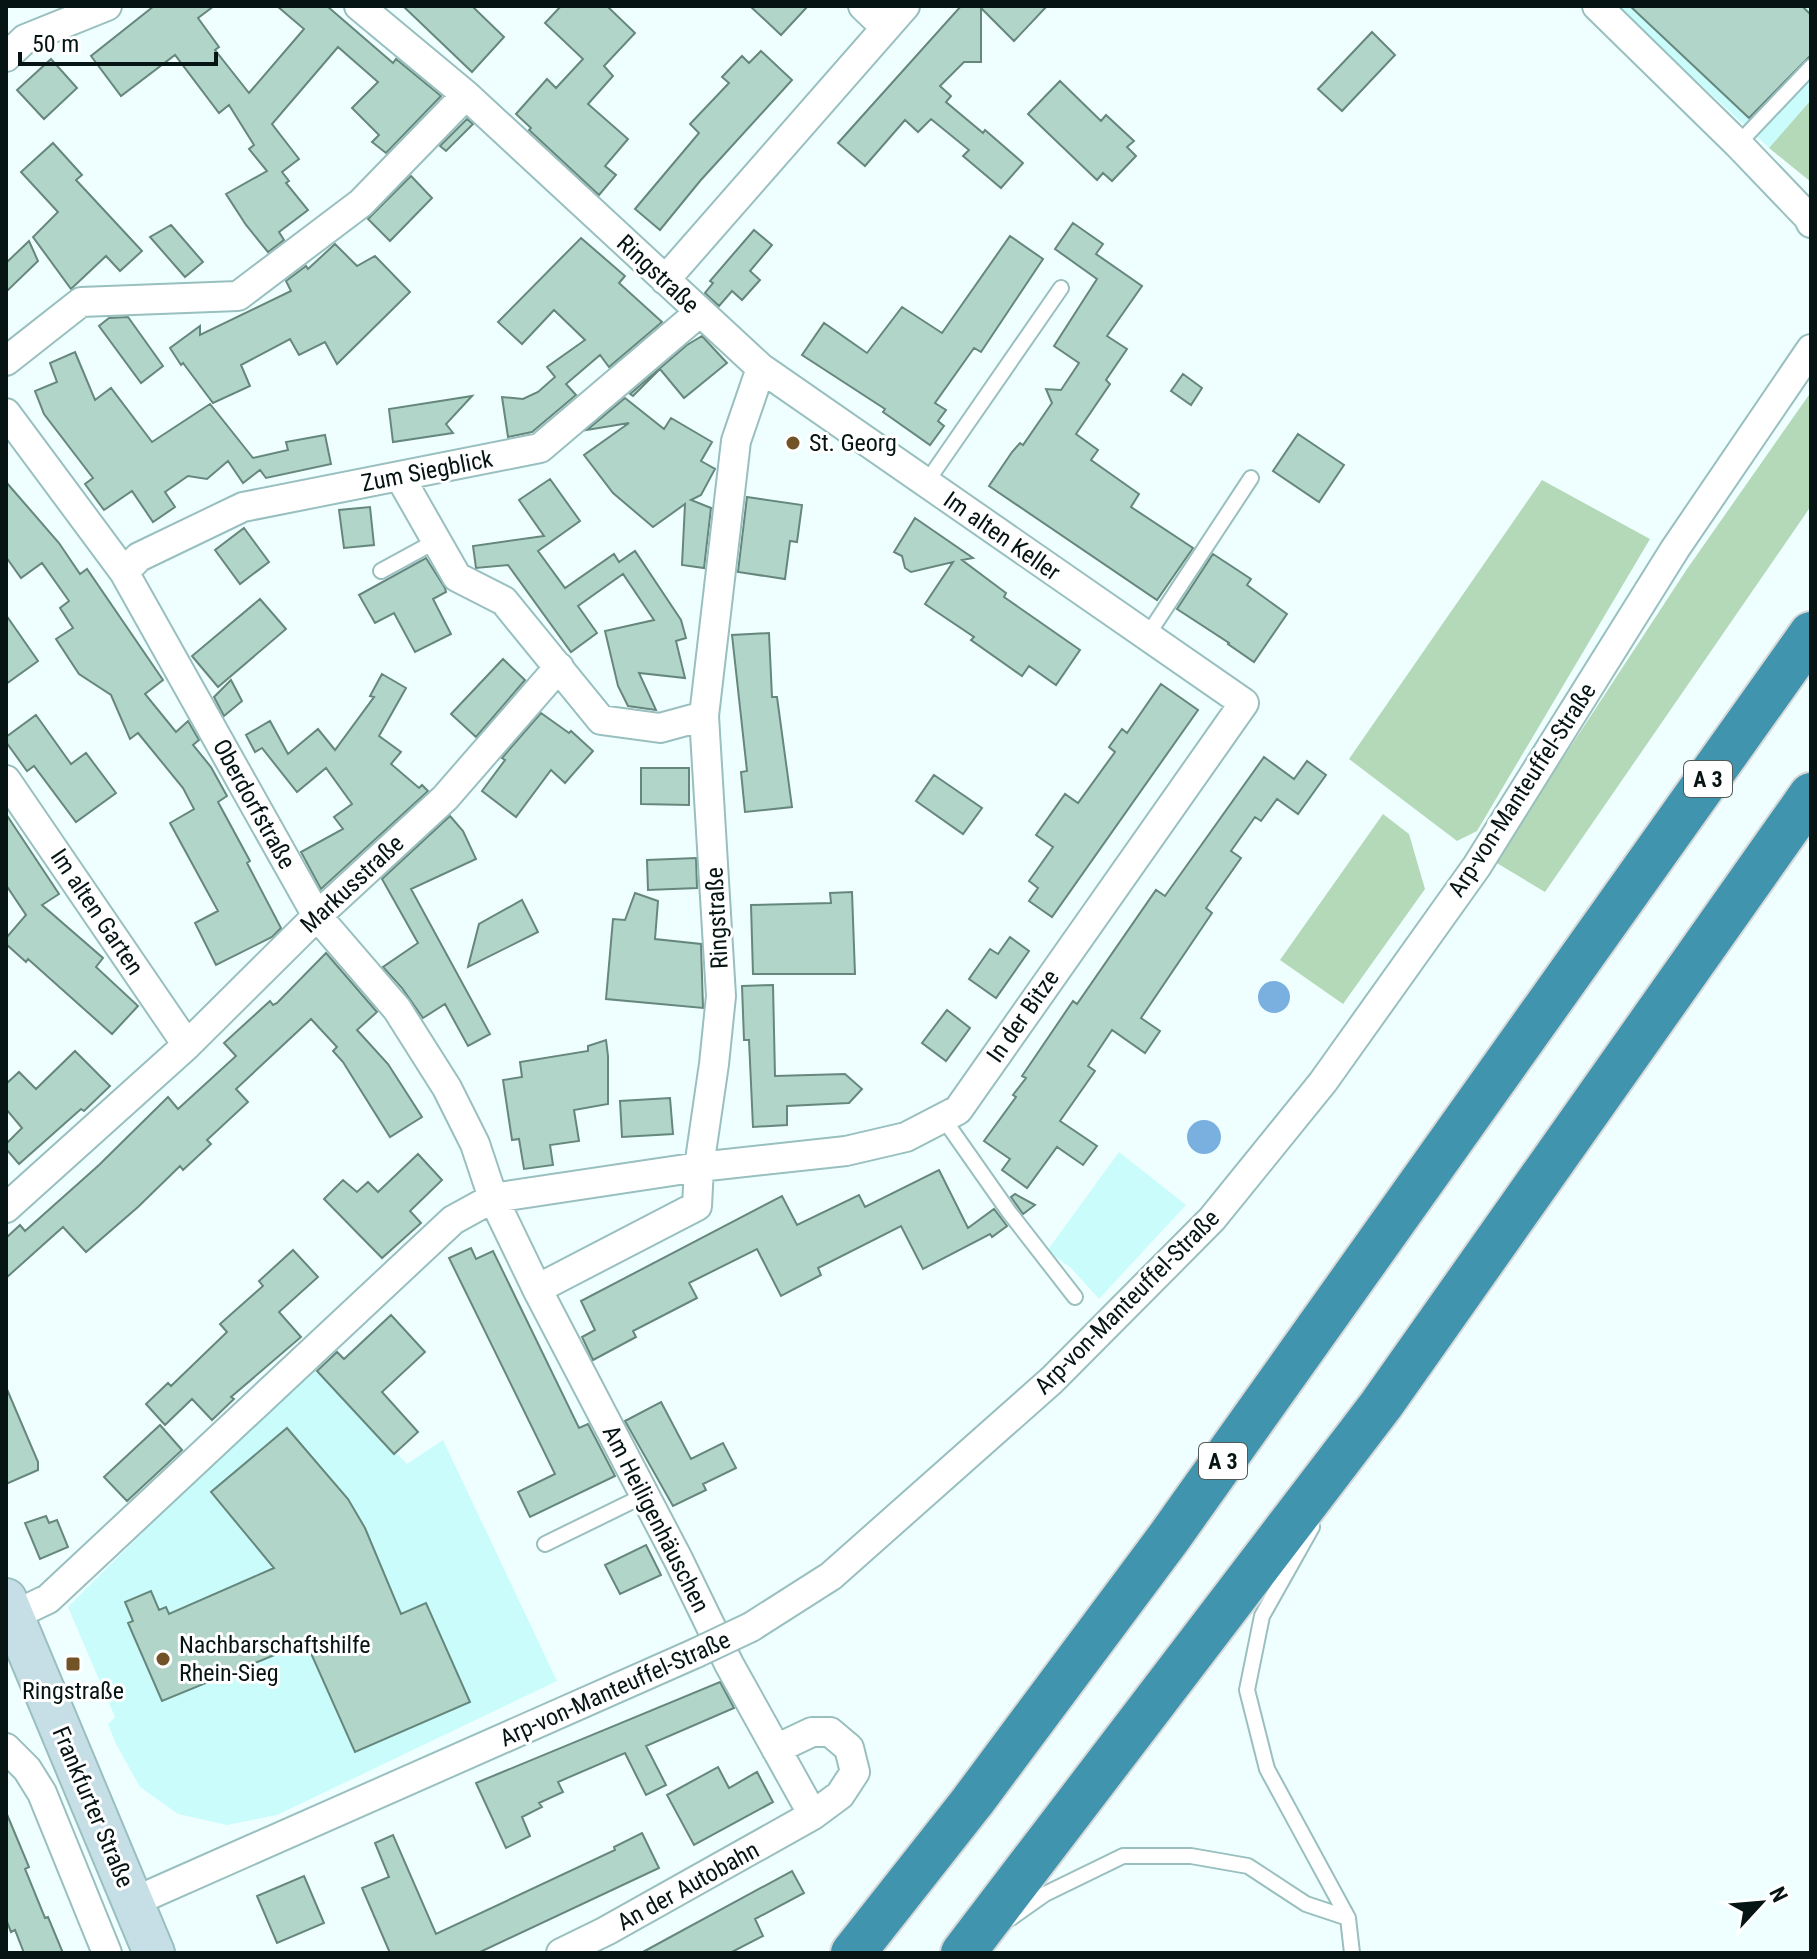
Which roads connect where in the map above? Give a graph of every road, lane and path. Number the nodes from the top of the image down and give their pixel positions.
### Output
1 (359, 6) edge
2 (863, 6) edge
3 (905, 6) edge
4 (1597, 6) edge
5 (97, 8) edge
6 (885, 27) junction
7 (6, 57) edge
8 (1811, 67) edge
9 (466, 95) junction
10 (1738, 144) junction
11 (1811, 223) edge
12 (665, 280) junction
13 (1061, 288) dead end
14 (700, 312) junction
15 (1811, 349) edge
16 (6, 361) edge
17 (761, 368) junction
18 (6, 413) edge
19 (400, 477) junction
20 (1251, 478) dead end
21 (926, 483) junction
22 (436, 541) junction
23 (381, 571) dead end
24 (124, 572) junction
25 (1811, 634) edge
26 (1147, 636) junction
27 (559, 667) junction
28 (1244, 703) joint
29 (704, 716) junction
30 (6, 780) edge
31 (1811, 795) edge
32 (317, 916) junction
33 (187, 1045) junction
34 (943, 1118) junction
35 (699, 1167) junction
36 (493, 1198) junction
37 (6, 1208) edge
38 (537, 1289) junction
39 (1075, 1297) dead end
40 (1381, 1405) junction
41 (645, 1495) junction
42 (545, 1544) dead end
43 (8, 1612) edge
44 (6, 1748) edge
45 (776, 1749) junction
46 (813, 1815) junction
47 (133, 1902) junction
48 (1348, 1918) junction
49 (963, 1952) edge
50 (107, 1953) edge
51 (154, 1953) edge
52 (561, 1953) edge
53 (853, 1953) edge
54 (1352, 1953) edge

1 - 9 street, Ringstraße
2 - 6 street
3 - 6 street
4 - 10 street
5 - 7 street
6 - 12 street
8 - 10 lane
9 - 12 street, Ringstraße
9 - 16 street
10 - 11 street
12 - 14 street, Ringstraße
13 - 21 lane
14 - 17 street, Ringstraße
14 - 19 street, Zum Siegblick
15 - 47 street, Arp-von-Manteuffel-Straße, bridge
17 - 21 street, Im alten Keller
17 - 29 street, Ringstraße
18 - 24 street, Oberdorfstraße
19 - 22 street
19 - 24 street, Zum Siegblick
20 - 26 lane
21 - 26 street, Im alten Keller
22 - 23 lane
22 - 27 street
24 - 32 street, Oberdorfstraße
25 - 53 highway, A 3
26 - 28 street, Im alten Keller
27 - 29 street
27 - 32 street, Markusstraße
28 - 34 street, In der Bitze
29 - 35 street, Ringstraße
30 - 33 street, Im alten Garten
31 - 40 highway
32 - 33 street, Markusstraße
32 - 36 street, Oberdorfstraße
33 - 37 street, Markusstraße
34 - 35 street, In der Bitze
34 - 39 lane
35 - 36 street
35 - 38 street
36 - 38 street, Am Heiligenhäuschen
36 - 43 street
38 - 41 street, Am Heiligenhäuschen
40 - 48 lane
40 - 49 highway
41 - 42 lane
41 - 45 street, Am Heiligenhäuschen
43 - 47 main road, Frankfurter Straße
44 - 50 street, Frankfurter Straße
45 - 46 street, Am Heiligenhäuschen
45 - 46 street
46 - 52 street, An der Autobahn
47 - 51 main road, Frankfurter Straße
48 - 49 lane
48 - 54 lane

